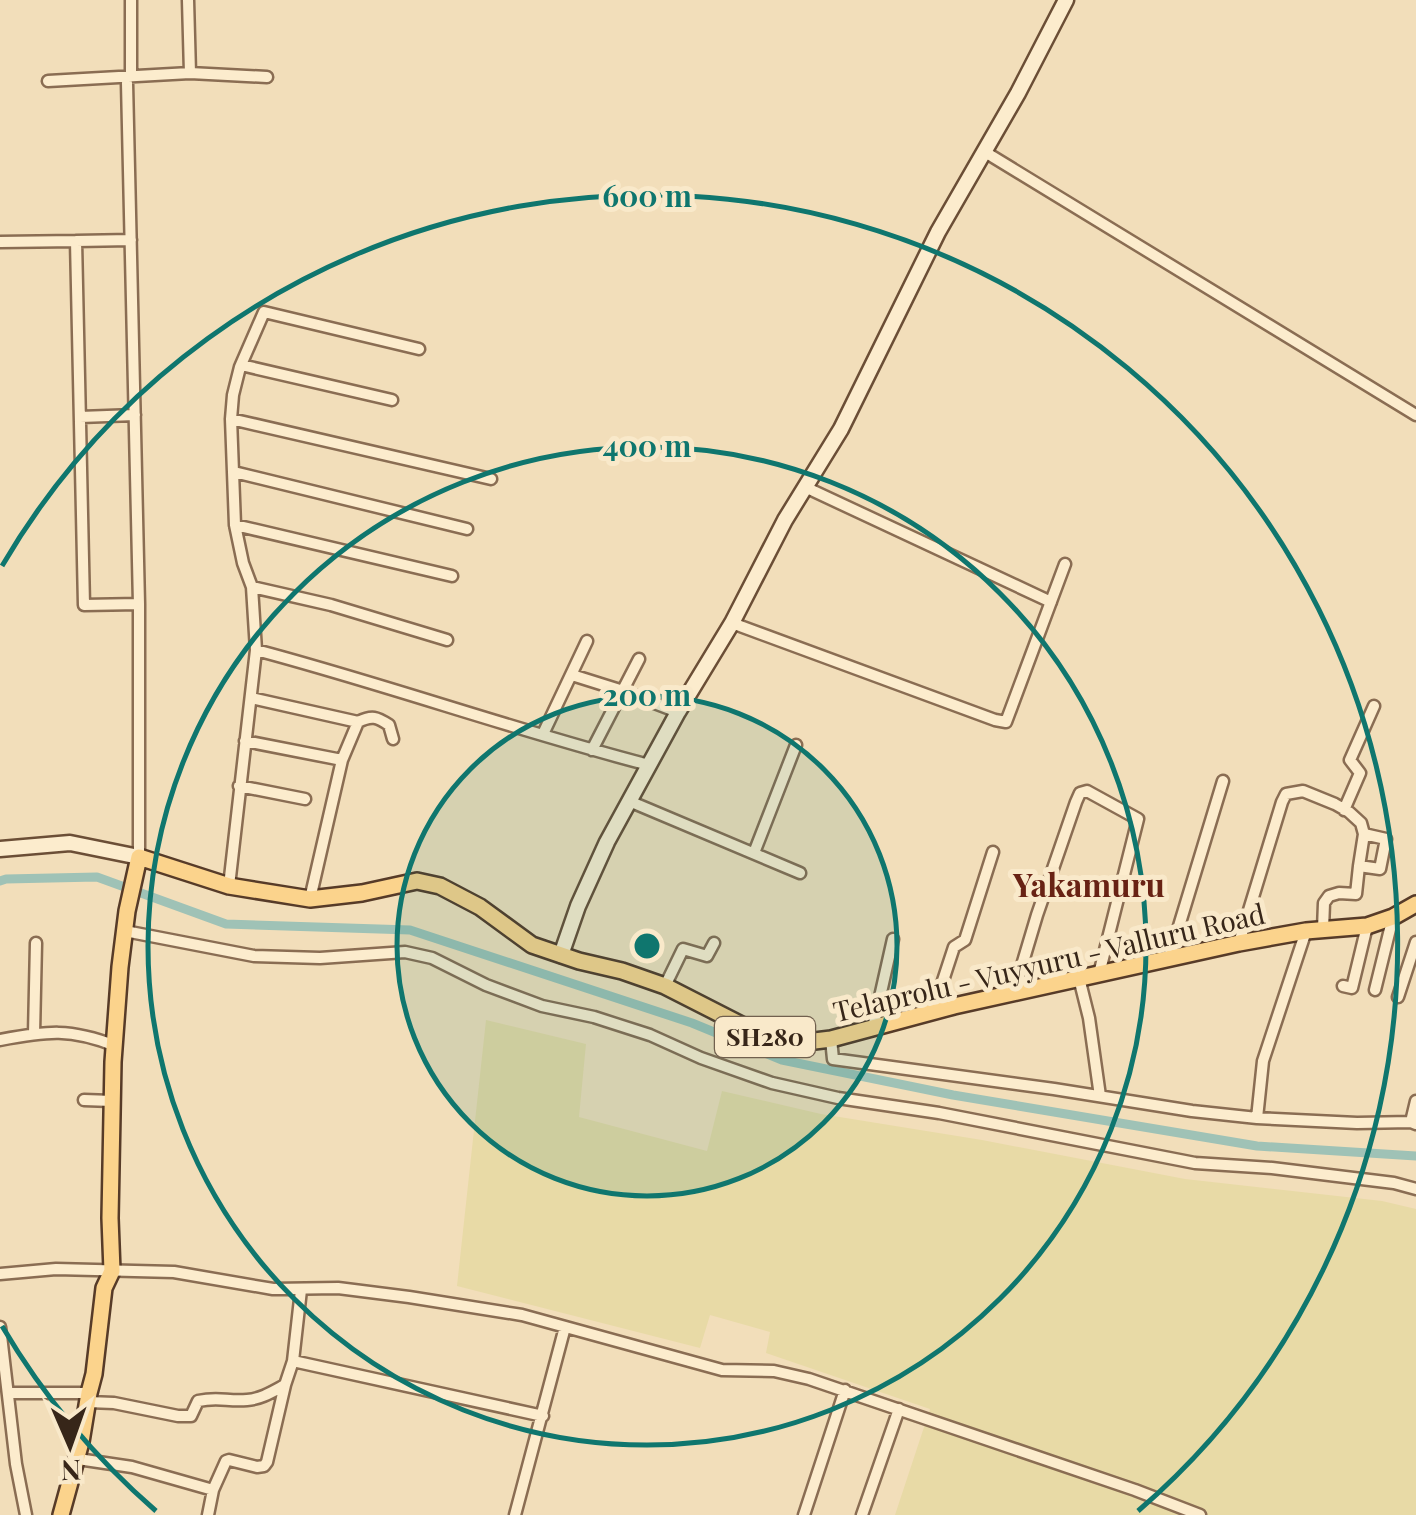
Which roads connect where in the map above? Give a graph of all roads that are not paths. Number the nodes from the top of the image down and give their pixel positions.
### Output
1 (132, 0) edge
2 (188, 0) edge
3 (1066, 0) edge
4 (190, 73) junction
5 (267, 76) dead end
6 (129, 79) junction
7 (48, 81) dead end
8 (985, 152) junction
9 (131, 240) junction
10 (76, 241) junction
11 (0, 242) edge
12 (419, 349) dead end
13 (242, 365) junction
14 (392, 400) dead end
15 (135, 415) junction
16 (1416, 415) edge
17 (80, 417) junction
18 (232, 419) junction
19 (234, 472) junction
20 (491, 479) dead end
21 (805, 488) junction
22 (236, 525) junction
23 (467, 529) dead end
24 (1065, 564) dead end
25 (452, 576) dead end
26 (252, 587) junction
27 (1051, 602) junction
28 (140, 604) junction
29 (732, 623) junction
30 (447, 640) dead end
31 (587, 641) dead end
32 (256, 650) junction
33 (640, 660) dead end
34 (572, 676) junction
35 (623, 691) junction
36 (251, 698) junction
37 (1374, 706) dead end
38 (678, 712) junction
39 (358, 722) junction
40 (543, 734) junction
41 (393, 739) dead end
42 (245, 741) junction
43 (796, 745) dead end
44 (592, 750) junction
45 (342, 760) junction
46 (650, 766) junction
47 (1223, 781) dead end
48 (239, 786) junction
49 (305, 799) dead end
50 (630, 801) junction
51 (1344, 810) junction
52 (1364, 834) junction
53 (0, 849) edge
54 (993, 852) dead end
55 (754, 853) junction
56 (138, 864) junction
57 (1359, 866) junction
58 (800, 873) dead end
59 (229, 886) junction
60 (310, 898) junction
61 (1416, 904) edge
62 (1393, 918) junction
63 (1367, 926) junction
64 (1314, 930) junction
65 (125, 931) junction
66 (893, 939) dead end
67 (1416, 942) edge
68 (36, 943) dead end
69 (714, 943) dead end
70 (1239, 943) junction
71 (561, 956) junction
72 (1169, 958) junction
73 (1099, 974) junction
74 (1079, 978) junction
75 (664, 986) junction
76 (1342, 986) dead end
77 (1375, 990) dead end
78 (1014, 992) junction
79 (1398, 998) dead end
80 (934, 1011) junction
81 (873, 1028) junction
82 (34, 1034) junction
83 (831, 1039) junction
84 (0, 1040) edge
85 (116, 1046) junction
86 (1100, 1096) junction
87 (84, 1100) dead end
88 (1416, 1100) edge
89 (112, 1102) junction
90 (1257, 1118) junction
91 (1414, 1123) edge
92 (1416, 1189) edge
93 (112, 1271) junction
94 (0, 1274) edge
95 (301, 1290) junction
96 (565, 1327) junction
97 (0, 1328) edge
98 (293, 1360) junction
99 (284, 1384) junction
100 (846, 1390) junction
101 (8, 1393) junction
102 (89, 1398) junction
103 (899, 1408) junction
104 (5, 1416) edge
105 (543, 1416) junction
106 (78, 1460) junction
107 (213, 1490) junction
108 (26, 1515) edge
109 (60, 1515) edge
110 (208, 1515) edge
111 (515, 1515) edge
112 (804, 1515) edge
113 (862, 1515) edge
114 (1200, 1515) edge

1 - 6 street
2 - 4 street
3 - 8 main road
4 - 5 street
4 - 6 street
6 - 7 street
6 - 9 street
8 - 16 street
8 - 21 main road
9 - 10 street
9 - 15 street
10 - 11 street
10 - 17 street
12 - 13 street
13 - 14 street
13 - 18 street
15 - 17 street
15 - 28 street
17 - 28 street
18 - 19 street
18 - 20 street
19 - 22 street
19 - 23 street
21 - 27 street
21 - 29 main road
22 - 25 street
22 - 26 street
24 - 27 street
26 - 30 street
26 - 32 street
27 - 29 street
28 - 56 street
29 - 38 main road
31 - 34 street
32 - 36 street
32 - 40 street
33 - 35 street
34 - 35 street
34 - 40 street
35 - 38 street
35 - 44 street
36 - 39 street
36 - 42 street
37 - 51 street
38 - 46 main road
39 - 41 street
39 - 45 street
40 - 44 street
42 - 45 street
42 - 48 street
43 - 55 street
44 - 46 street
45 - 60 street
46 - 50 main road
47 - 72 street
48 - 49 street
48 - 59 street
50 - 55 street
50 - 71 main road
51 - 52 street
51 - 70 street
52 - 57 street
52 - 57 street
53 - 56 main road
54 - 80 street
55 - 58 street
56 - 59 main road, Telaprolu - Vuyyuru - Valluru Road / SH280
56 - 65 main road
57 - 64 street
59 - 60 main road, Telaprolu - Vuyyuru - Valluru Road / SH280
60 - 71 main road, Telaprolu - Vuyyuru - Valluru Road / SH280
61 - 62 main road, Telaprolu - Vuyyuru - Valluru Road / SH280
62 - 63 main road, Telaprolu - Vuyyuru - Valluru Road / SH280
62 - 77 street
63 - 64 main road, Telaprolu - Vuyyuru - Valluru Road / SH280
63 - 76 street
64 - 70 main road, Telaprolu - Vuyyuru - Valluru Road / SH280
64 - 90 street
65 - 85 main road
65 - 92 street
66 - 81 street
67 - 79 street
68 - 82 street
69 - 75 street
70 - 72 main road, Telaprolu - Vuyyuru - Valluru Road / SH280
71 - 75 main road, Telaprolu - Vuyyuru - Valluru Road / SH280
72 - 73 main road, Telaprolu - Vuyyuru - Valluru Road / SH280
73 - 74 main road, Telaprolu - Vuyyuru - Valluru Road / SH280
73 - 78 street
74 - 78 main road, Telaprolu - Vuyyuru - Valluru Road / SH280
74 - 86 street
75 - 83 main road, Telaprolu - Vuyyuru - Valluru Road / SH280
78 - 80 main road, Telaprolu - Vuyyuru - Valluru Road / SH280
80 - 81 main road, Telaprolu - Vuyyuru - Valluru Road / SH280
81 - 83 main road, Telaprolu - Vuyyuru - Valluru Road / SH280
82 - 84 street
82 - 85 street
83 - 86 street
85 - 89 main road
86 - 90 street
87 - 89 street
88 - 91 street
89 - 93 main road
90 - 91 street
93 - 94 street
93 - 95 street
93 - 102 main road
95 - 96 street
95 - 98 street
96 - 100 street
96 - 105 street
97 - 101 street
98 - 99 street
98 - 105 street
99 - 102 street
99 - 107 street
100 - 103 street
100 - 112 street
101 - 102 street
101 - 104 street
102 - 106 main road
103 - 113 street
103 - 114 street
104 - 108 street
105 - 111 street
106 - 107 street
106 - 109 main road
107 - 110 street

